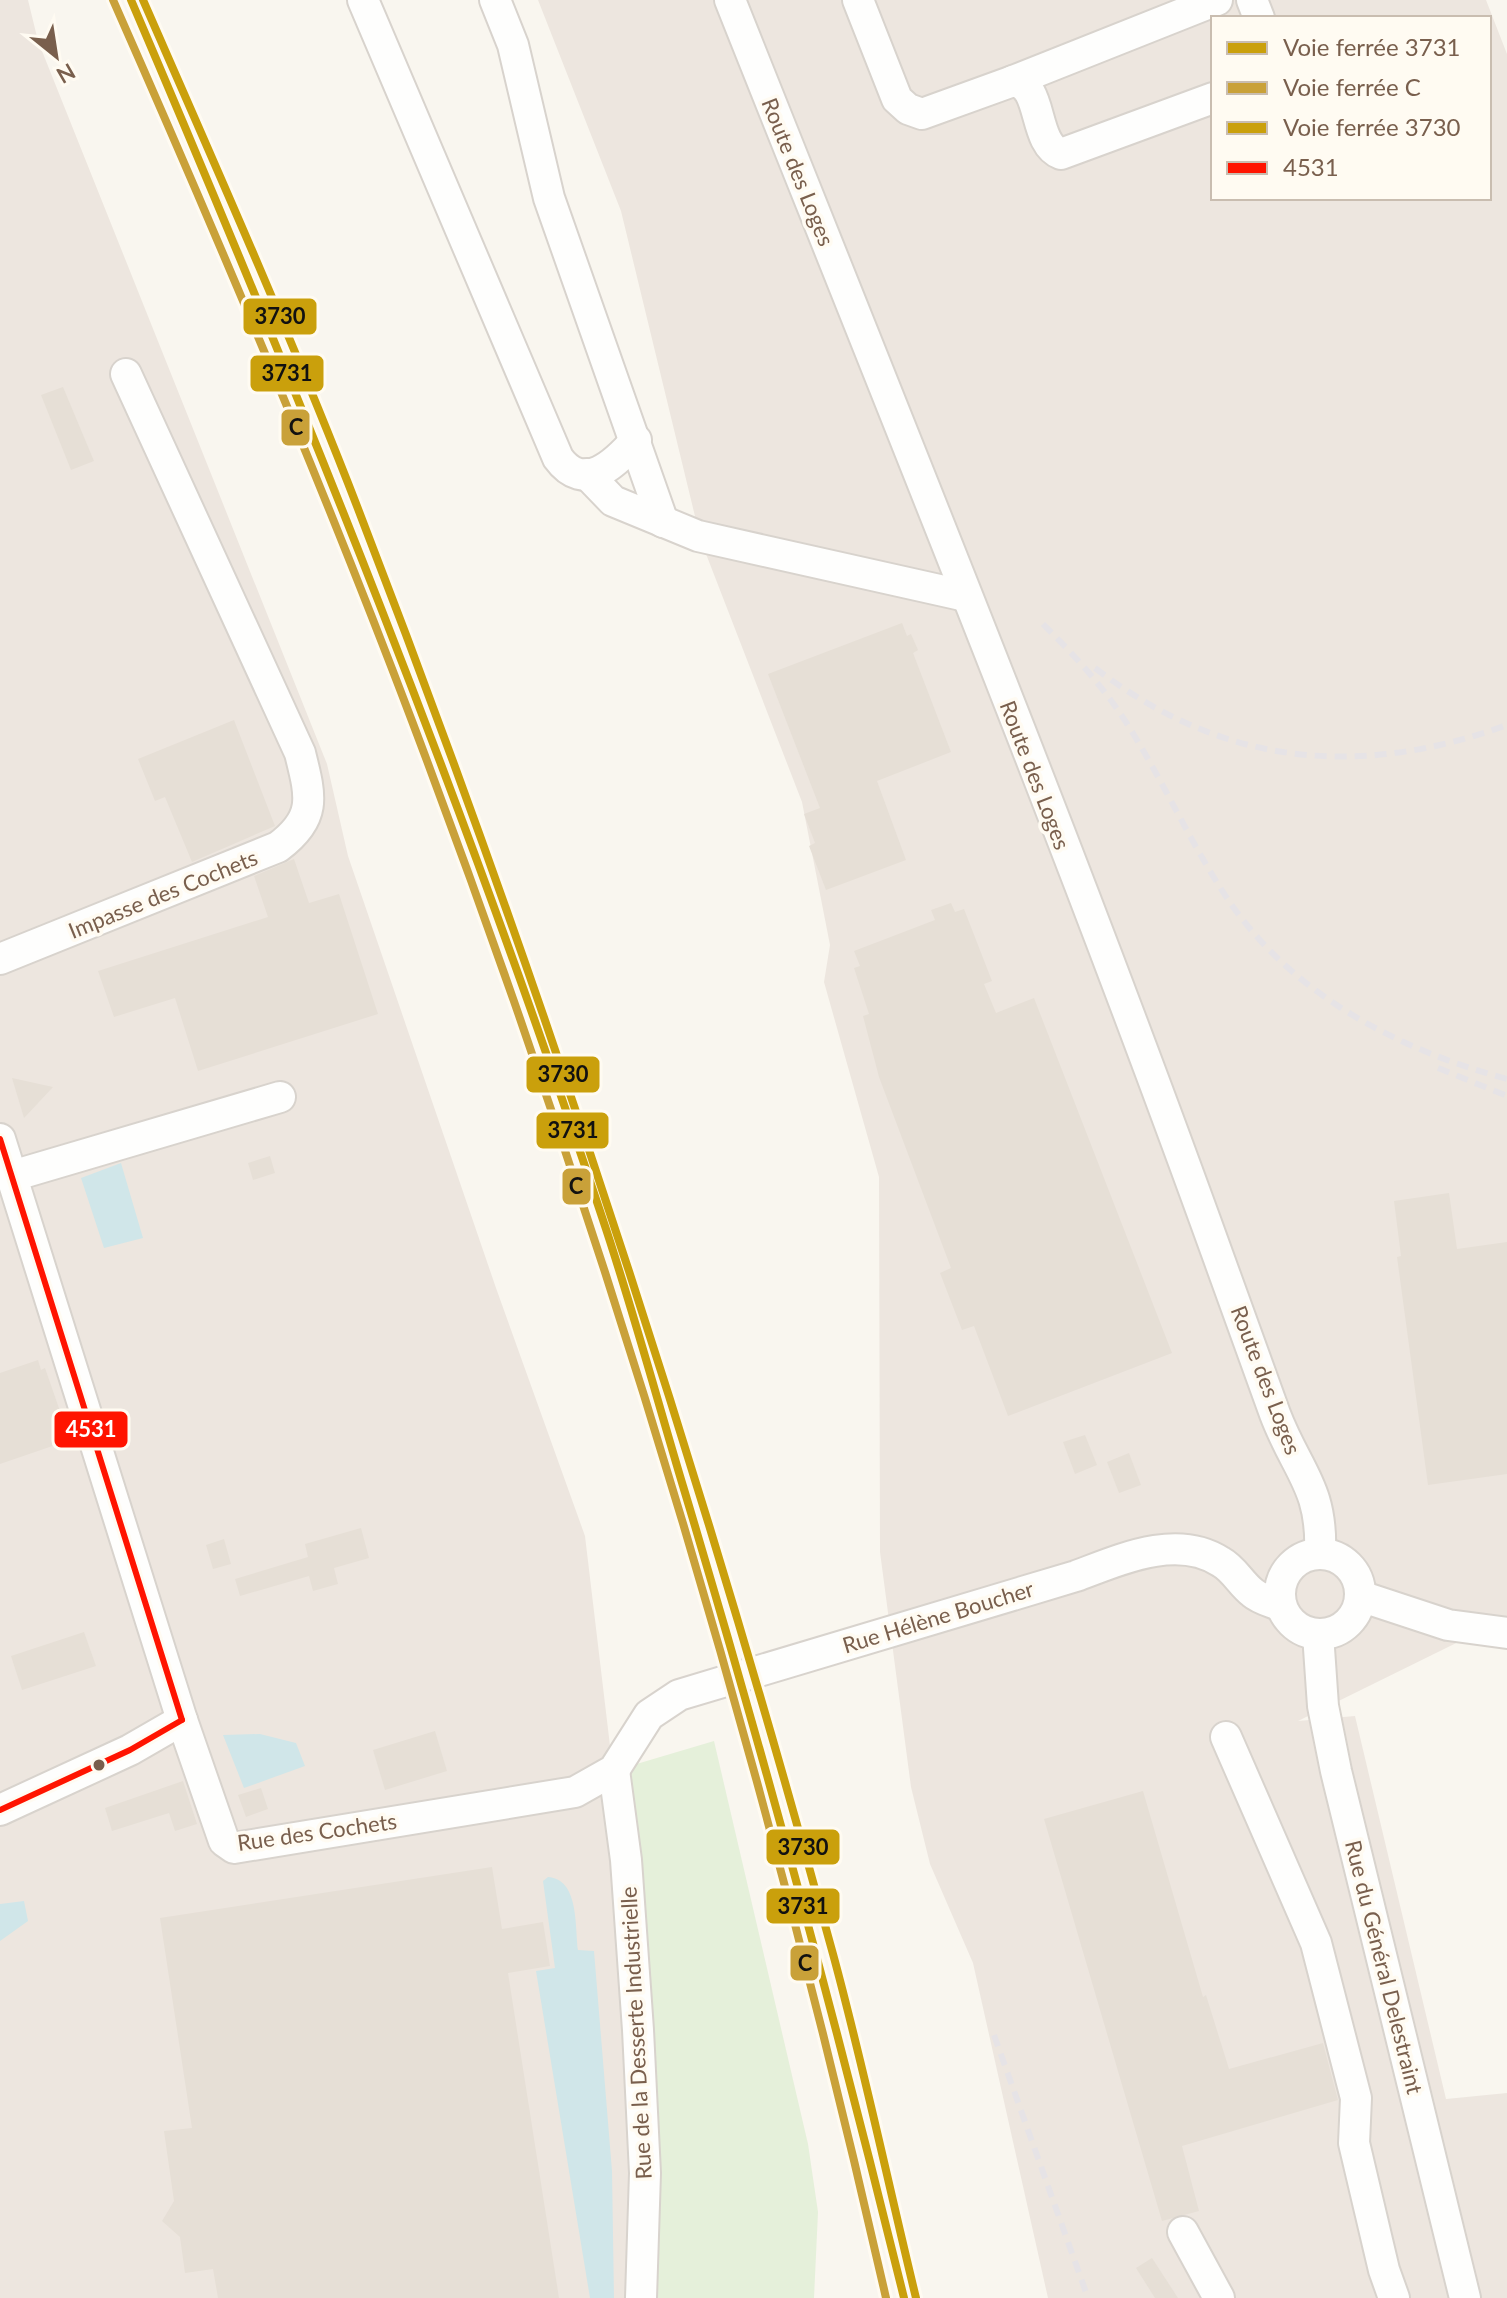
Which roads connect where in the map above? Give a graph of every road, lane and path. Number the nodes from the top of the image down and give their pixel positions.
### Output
1 (363, 0) edge
2 (495, 0) edge
3 (730, 0) edge
4 (858, 0) edge
5 (1217, 0) edge
6 (1013, 81) junction
7 (1211, 99) edge
8 (126, 374) dead end
9 (636, 440) junction
10 (587, 474) junction
11 (663, 522) junction
12 (966, 596) junction
13 (0, 959) edge
14 (280, 1097) dead end
15 (0, 1139) edge
16 (12, 1176) junction
17 (1320, 1554) junction
18 (1360, 1596) junction
19 (1281, 1606) junction
20 (1507, 1633) edge
21 (1318, 1634) junction
22 (182, 1720) junction
23 (1226, 1737) dead end
24 (614, 1770) junction
25 (0, 1810) edge
26 (1183, 2232) dead end
27 (641, 2298) edge
28 (1219, 2298) edge
29 (1394, 2298) edge
30 (1465, 2298) edge

1 - 10 street
2 - 9 street
3 - 12 street, Route des Loges
4 - 6 street
5 - 6 street
6 - 7 street
8 - 13 street, Impasse des Cochets
9 - 10 street
9 - 11 street
10 - 11 street
11 - 12 street
12 - 17 street, Route des Loges
14 - 16 street
15 - 16 street, Rue des Cochets
16 - 22 street, Rue des Cochets
17 - 18 street
17 - 19 street
18 - 20 street
18 - 21 street
19 - 21 street
19 - 24 street, Rue Hélène Boucher
21 - 30 street, Rue du Général Delestraint
22 - 24 street, Rue des Cochets
22 - 25 street
23 - 29 street
24 - 27 street, Rue de la Desserte Industrielle
26 - 28 street

